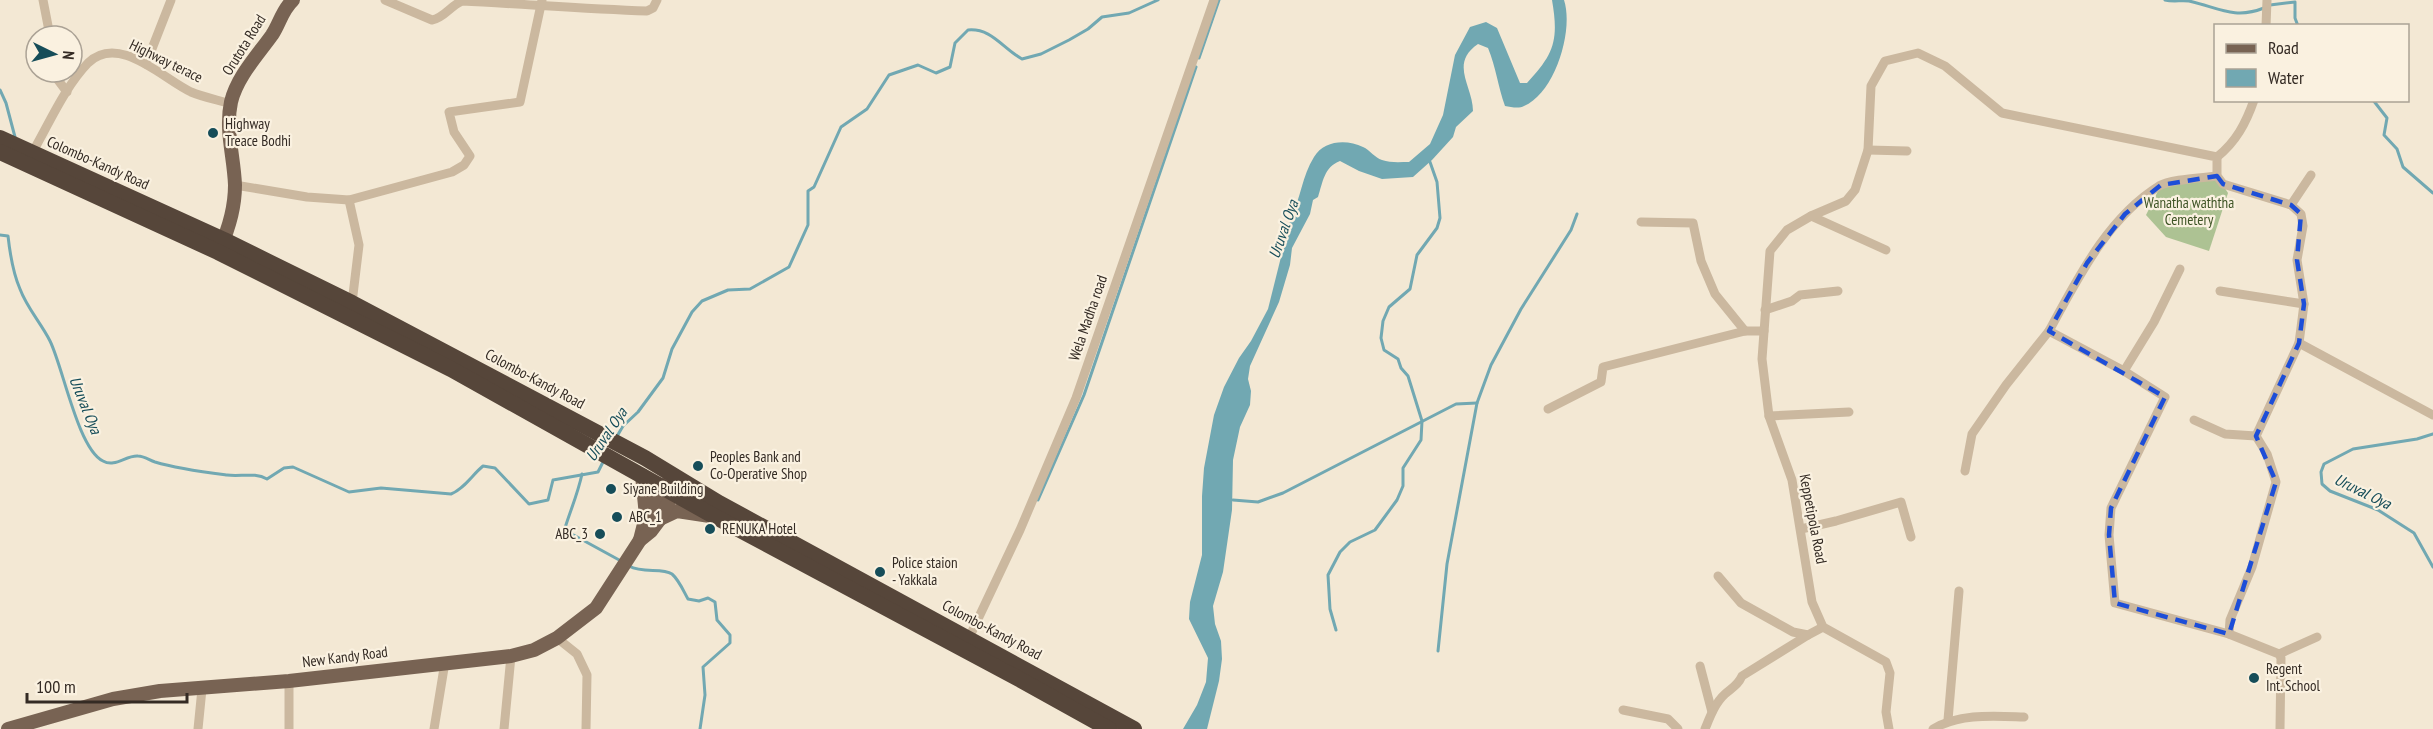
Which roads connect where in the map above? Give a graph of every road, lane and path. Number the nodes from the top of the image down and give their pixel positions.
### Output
1 (43, 0) edge
2 (171, 0) edge
3 (293, 0) edge
4 (385, 0) edge
5 (657, 0) edge
6 (1214, 0) edge
7 (542, 2) edge
8 (2268, 4) edge
9 (48, 24) edge
10 (2266, 24) edge
11 (146, 64) junction
12 (61, 84) edge
13 (67, 92) junction
14 (2253, 102) edge
15 (231, 104) junction
16 (0, 138) edge
17 (1868, 150) junction
18 (1907, 151) dead end
19 (0, 152) edge
20 (32, 153) junction
21 (2217, 157) junction
22 (2311, 175) dead end
23 (2217, 176) junction
24 (235, 185) junction
25 (350, 200) junction
26 (2291, 206) junction
27 (1811, 216) junction
28 (1641, 222) dead end
29 (221, 246) junction
30 (1886, 250) dead end
31 (2180, 269) dead end
32 (1838, 291) dead end
33 (2220, 291) dead end
34 (352, 303) junction
35 (2304, 304) junction
36 (1765, 310) junction
37 (1745, 330) junction
38 (1764, 331) junction
39 (2049, 331) junction
40 (2299, 343) junction
41 (2124, 371) junction
42 (1548, 409) dead end
43 (1849, 412) dead end
44 (2433, 415) edge
45 (1769, 416) junction
46 (2194, 420) dead end
47 (574, 429) junction
48 (2256, 436) junction
49 (635, 465) junction
50 (1965, 471) dead end
51 (673, 483) junction
52 (712, 515) junction
53 (653, 517) junction
54 (1801, 529) junction
55 (1911, 537) dead end
56 (1718, 576) dead end
57 (1959, 591) dead end
58 (1823, 627) junction
59 (1808, 634) junction
60 (2229, 634) junction
61 (2317, 637) dead end
62 (557, 638) junction
63 (969, 638) junction
64 (2279, 654) junction
65 (511, 656) junction
66 (445, 662) junction
67 (1700, 666) dead end
68 (1022, 673) junction
69 (290, 681) junction
70 (202, 689) junction
71 (1623, 710) dead end
72 (1712, 712) junction
73 (2024, 717) dead end
74 (1948, 720) junction
75 (8, 729) edge
76 (198, 729) edge
77 (289, 729) edge
78 (434, 729) edge
79 (504, 729) edge
80 (586, 729) edge
81 (1109, 729) edge
82 (1134, 729) edge
83 (1678, 729) edge
84 (1705, 729) edge
85 (1888, 729) edge
86 (1933, 729) edge
87 (2280, 729) edge

1 - 9 street
2 - 11 street
3 - 15 main road, Orutota Road
4 - 7 street
5 - 7 street
6 - 63 street, Wela Madha road
7 - 25 street
8 - 10 street
11 - 13 street, Highway terace
11 - 15 street, Highway terace
12 - 13 street
13 - 20 street, Highway terace
14 - 21 street
15 - 24 main road, Orutota Road
16 - 20 highway, Colombo-Kandy Road
17 - 18 street
17 - 21 street, Keppetipola Road
17 - 27 street, Keppetipola Road
19 - 29 highway, Colombo-Kandy Road
20 - 29 highway, Colombo-Kandy Road
21 - 23 street
22 - 26 street
23 - 26 street
23 - 39 street
24 - 25 street
24 - 29 main road, Orutota Road
25 - 34 street
26 - 35 street
27 - 30 street
27 - 36 street, Keppetipola Road
28 - 37 street
29 - 34 highway, Colombo-Kandy Road
29 - 47 highway, Colombo-Kandy Road
31 - 41 street
32 - 36 street
33 - 35 street
34 - 47 highway, Colombo-Kandy Road
35 - 40 street
36 - 38 street, Keppetipola Road
37 - 38 street
37 - 42 street
38 - 45 street, Keppetipola Road
39 - 41 street
39 - 50 street
40 - 44 street
40 - 48 street
41 - 60 street
43 - 45 street
45 - 54 street, Keppetipola Road
46 - 48 street
47 - 49 highway, Colombo-Kandy Road
48 - 60 street
49 - 51 highway, Colombo-Kandy Road
49 - 53 main road
51 - 52 highway, Colombo-Kandy Road
51 - 53 main road, New Kandy Road
51 - 63 highway, Colombo-Kandy Road
52 - 53 main road
52 - 68 highway, Colombo-Kandy Road
53 - 62 main road, New Kandy Road
54 - 55 street
54 - 58 street, Keppetipola Road
56 - 59 street
57 - 74 street
58 - 59 street
58 - 85 street
59 - 72 street
60 - 64 street
61 - 64 street
62 - 65 main road, New Kandy Road
62 - 80 street
63 - 68 highway, Colombo-Kandy Road
64 - 87 street
65 - 66 main road, New Kandy Road
65 - 79 street
66 - 69 main road, New Kandy Road
66 - 78 street
67 - 72 street
68 - 81 highway, Colombo-Kandy Road
68 - 82 highway, Colombo-Kandy Road
69 - 70 main road, New Kandy Road
69 - 77 street
70 - 75 main road, New Kandy Road
70 - 76 street
71 - 83 street
72 - 84 street
73 - 74 street
74 - 86 street

